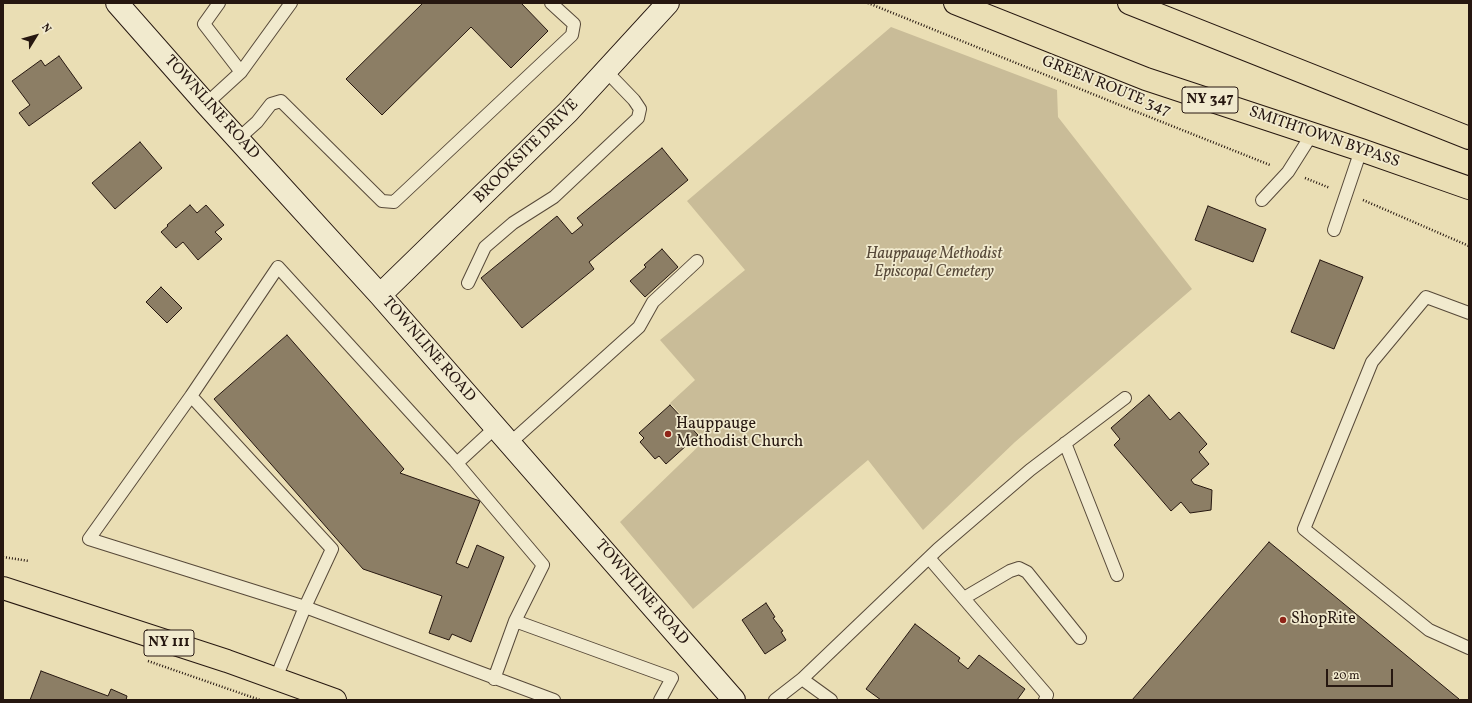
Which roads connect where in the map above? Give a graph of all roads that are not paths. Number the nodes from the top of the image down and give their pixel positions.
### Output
1 (220, 3) edge
2 (291, 3) edge
3 (551, 3) edge
4 (668, 3) edge
5 (955, 3) edge
6 (1129, 3) edge
7 (121, 4) edge
8 (606, 71) junction
9 (241, 72) junction
10 (206, 104) junction
11 (1312, 134) junction
12 (1469, 138) edge
13 (238, 139) junction
14 (1361, 150) junction
15 (1469, 188) edge
16 (1262, 200) dead end
17 (1334, 230) dead end
18 (697, 261) dead end
19 (468, 283) dead end
20 (380, 295) junction
21 (1469, 313) edge
22 (191, 396) junction
23 (1125, 398) dead end
24 (496, 427) junction
25 (510, 443) junction
26 (1065, 443) junction
27 (457, 463) junction
28 (929, 558) junction
29 (1117, 575) dead end
30 (3, 588) edge
31 (964, 598) junction
32 (305, 608) junction
33 (516, 621) junction
34 (1080, 638) dead end
35 (1469, 648) edge
36 (276, 678) junction
37 (494, 679) junction
38 (802, 679) junction
39 (335, 700) edge
40 (554, 700) edge
41 (660, 700) edge
42 (734, 700) edge
43 (775, 700) edge
44 (831, 700) edge
45 (1045, 700) edge

1 - 9 lane
2 - 9 lane
3 - 13 lane
4 - 8 main road, BROOKSITE DRIVE
5 - 11 main road, SMITHTOWN BYPASS / NY 347
6 - 12 main road
7 - 10 main road, TOWNLINE ROAD
8 - 19 lane
8 - 20 main road, BROOKSITE DRIVE
9 - 10 lane
10 - 13 main road, TOWNLINE ROAD
11 - 14 main road, SMITHTOWN BYPASS / NY 347
11 - 16 lane
13 - 20 main road, TOWNLINE ROAD
14 - 15 main road, SMITHTOWN BYPASS / NY 347
14 - 17 lane
18 - 25 lane
20 - 24 main road, TOWNLINE ROAD
21 - 35 lane
22 - 27 lane
22 - 32 lane
22 - 32 lane
23 - 26 lane
24 - 25 main road, TOWNLINE ROAD
24 - 27 lane
25 - 42 main road, TOWNLINE ROAD
26 - 28 lane
26 - 29 lane
27 - 33 lane
28 - 31 lane
28 - 38 lane
30 - 36 main road, NY 111
31 - 34 lane
31 - 45 lane
32 - 36 lane
32 - 37 lane
33 - 37 lane
33 - 41 lane
36 - 39 main road, NY 111
37 - 40 lane
38 - 43 lane
38 - 44 lane

